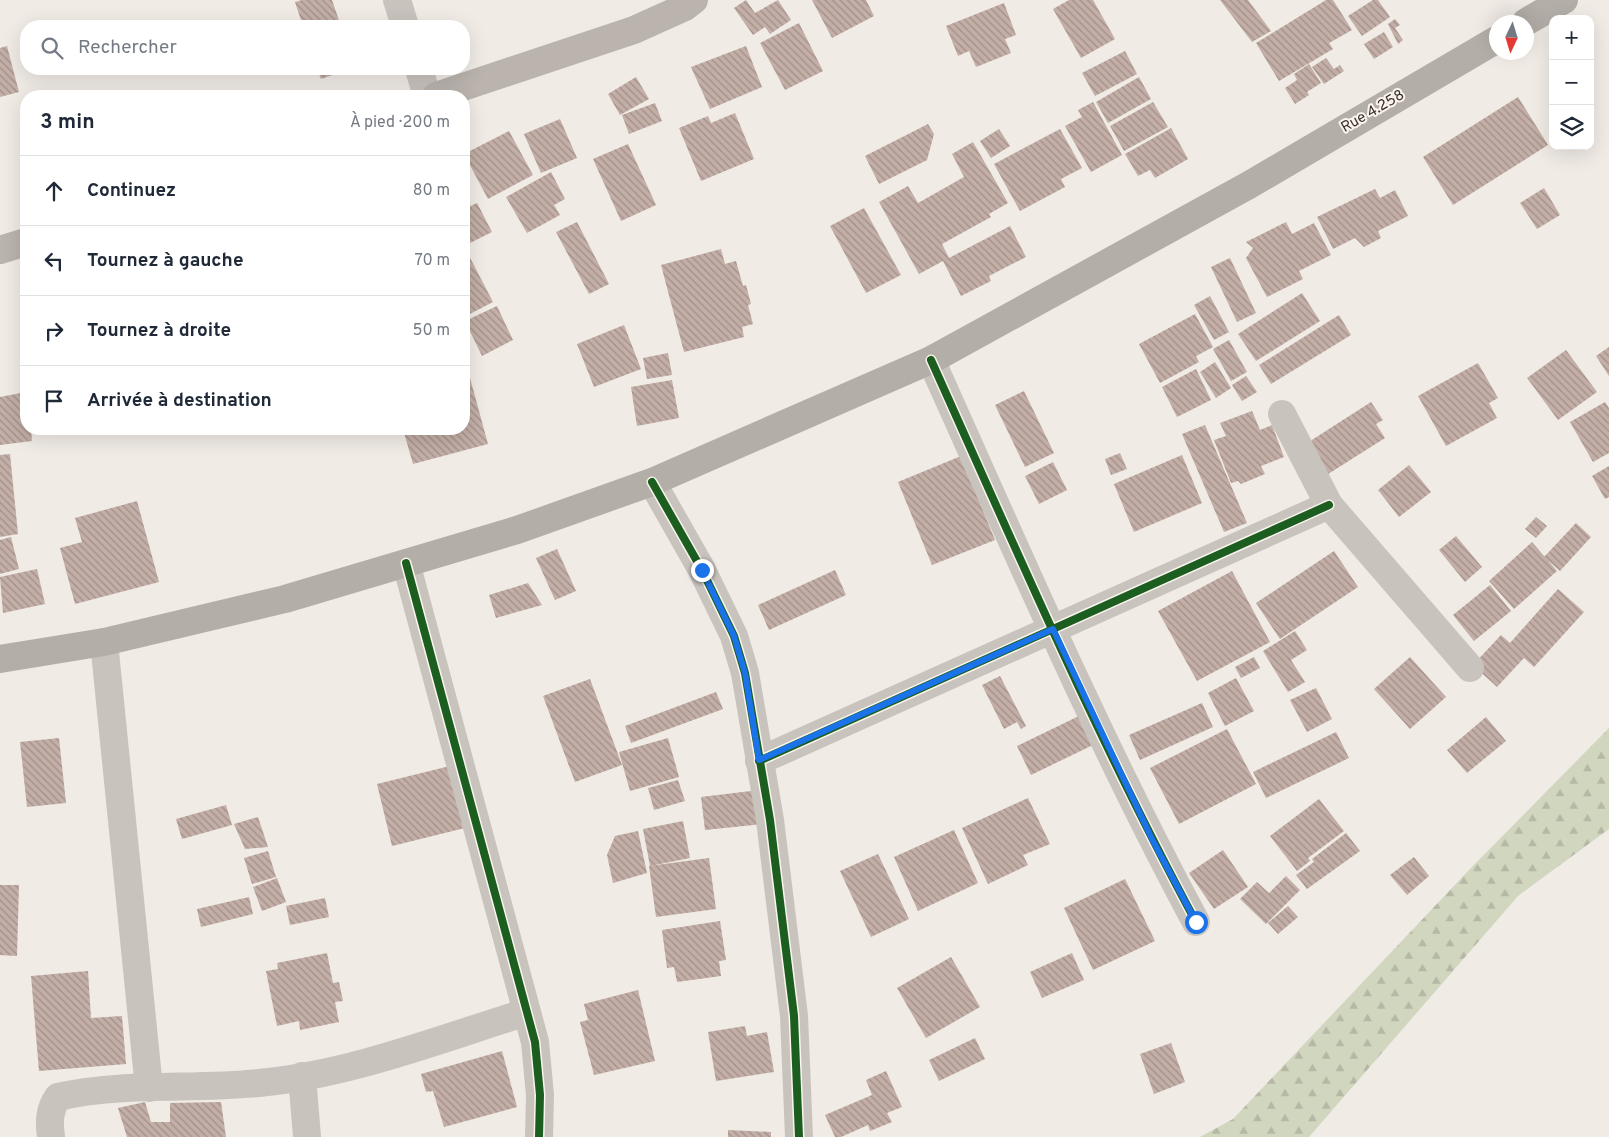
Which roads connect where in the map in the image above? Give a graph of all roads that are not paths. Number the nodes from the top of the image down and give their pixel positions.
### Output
1 (397, 0) edge
2 (694, 0) edge
3 (1564, 0) edge
4 (1534, 17) edge
5 (403, 20) edge
6 (1489, 44) edge
7 (420, 75) edge
8 (425, 90) edge
9 (454, 90) edge
10 (20, 244) edge
11 (0, 250) edge
12 (932, 360) junction
13 (1282, 414) dead end
14 (652, 482) junction
15 (1329, 504) junction
16 (406, 563) junction
17 (1053, 629) junction
18 (104, 642) junction
19 (0, 659) edge
20 (1470, 668) dead end
21 (759, 760) junction
22 (1196, 922) dead end
23 (527, 1012) junction
24 (302, 1076) junction
25 (149, 1088) junction
26 (51, 1137) edge
27 (307, 1137) edge
28 (539, 1137) edge
29 (799, 1137) edge

1 - 5 street
2 - 9 main road
3 - 4 highway
6 - 12 highway, Rue 4.258
7 - 8 street
10 - 11 main road
12 - 14 highway, Rue 4.258
12 - 17 street
13 - 15 street
14 - 16 highway, Rue 4.258
14 - 21 street
15 - 17 street
15 - 20 street
16 - 18 highway, Rue 4.258
16 - 23 street
17 - 21 street
17 - 22 street
18 - 19 highway, Rue 4.258
18 - 25 street
21 - 29 street
23 - 24 street
23 - 28 street
24 - 25 street
24 - 27 street
25 - 26 street

